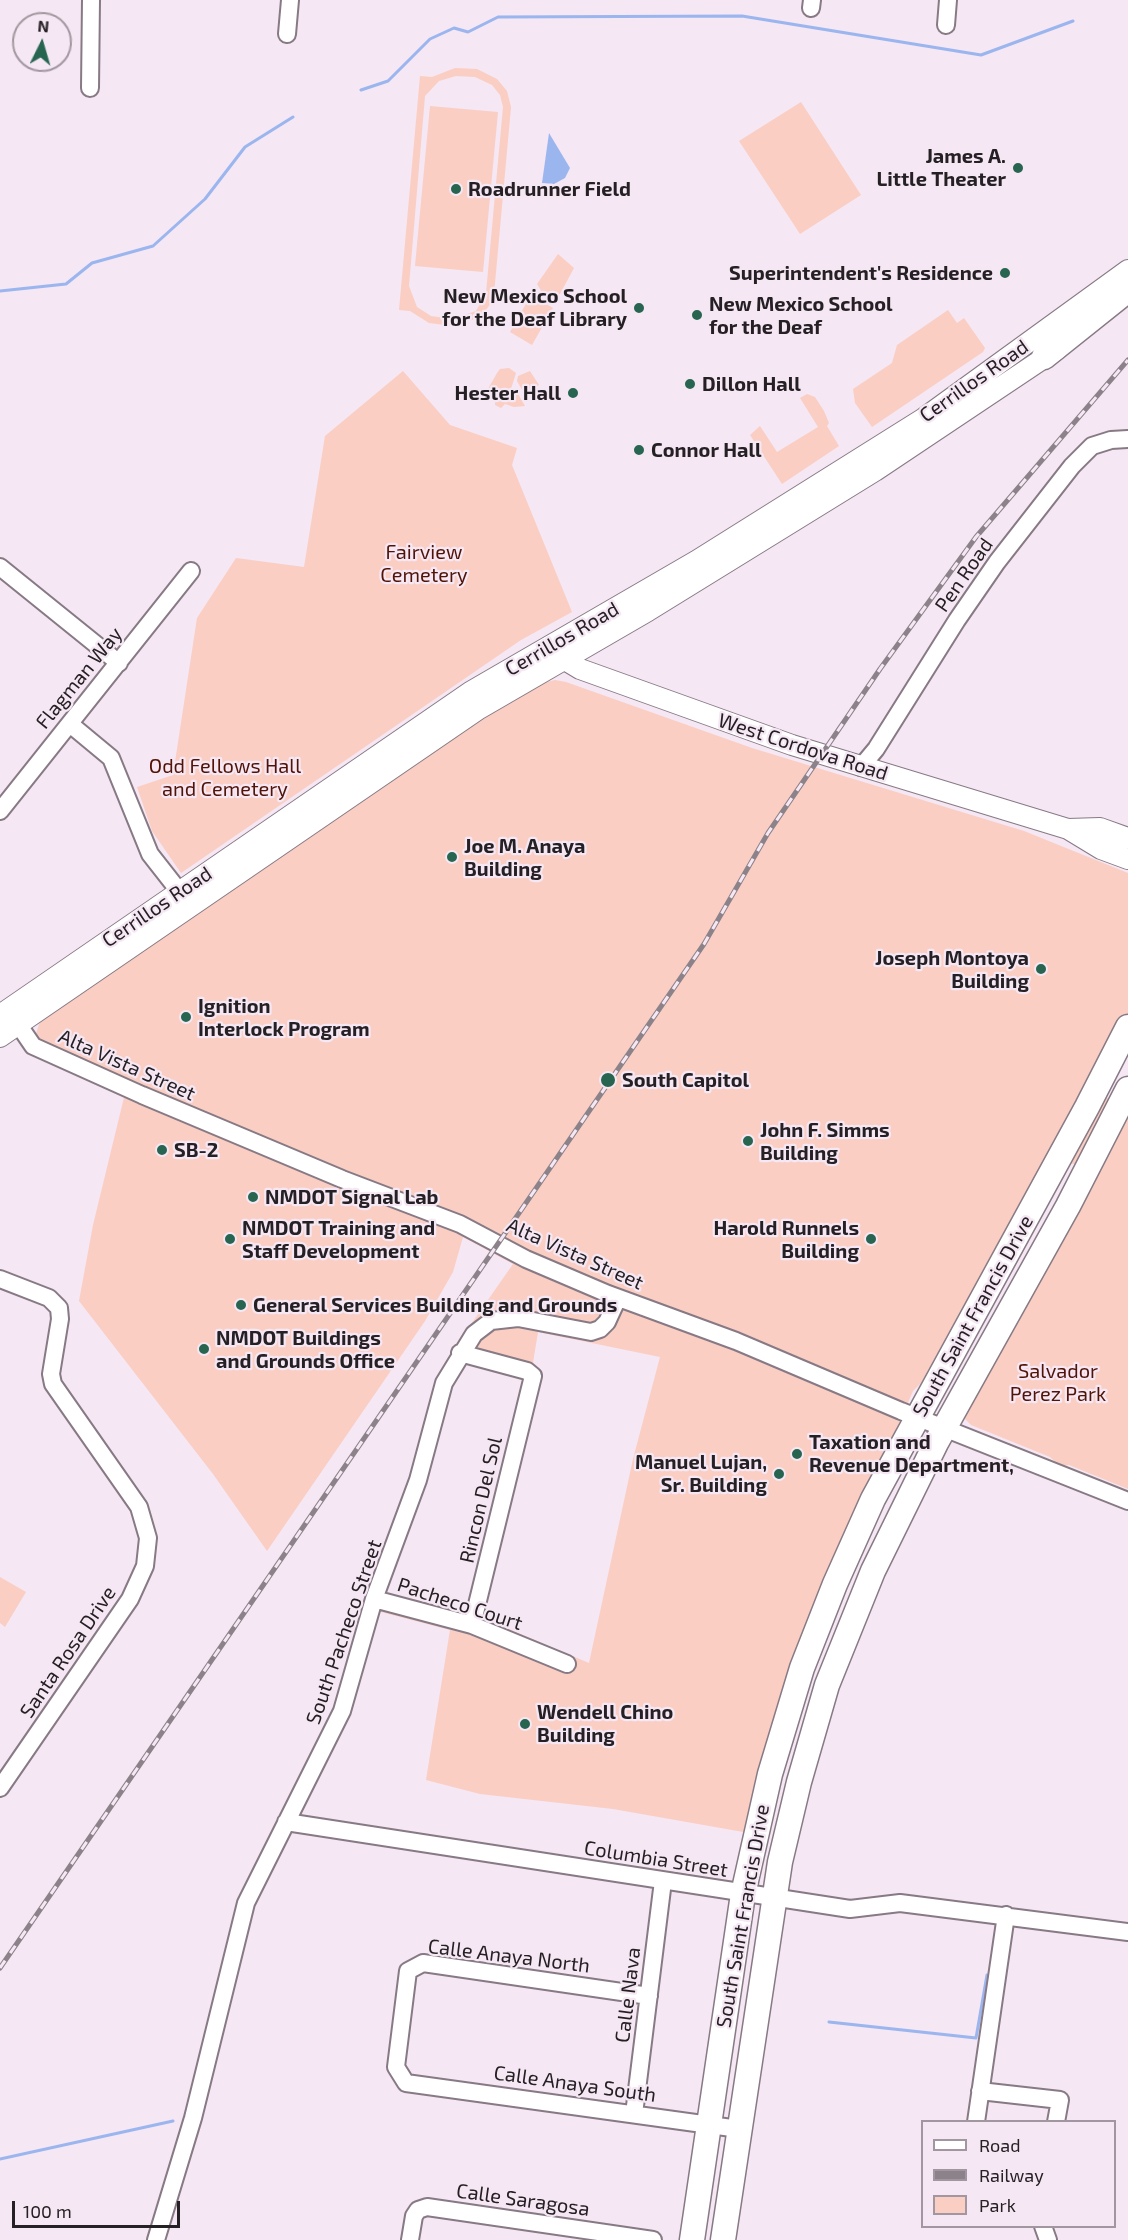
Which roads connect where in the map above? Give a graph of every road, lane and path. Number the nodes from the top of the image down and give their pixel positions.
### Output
1 (91, 0) edge
2 (290, 0) edge
3 (948, 0) edge
4 (946, 24) dead end
5 (286, 34) dead end
6 (90, 88) dead end
7 (1128, 270) edge
8 (1128, 290) edge
9 (1128, 305) edge
10 (1044, 357) junction
11 (1128, 439) edge
12 (735, 547) junction
13 (0, 567) edge
14 (191, 571) dead end
15 (546, 647) junction
16 (563, 660) junction
17 (119, 663) junction
18 (70, 724) junction
19 (861, 767) junction
20 (0, 811) edge
21 (1068, 829) junction
22 (1128, 838) edge
23 (1128, 859) edge
24 (179, 891) junction
25 (203, 898) junction
26 (0, 1014) edge
27 (18, 1024) junction
28 (1128, 1027) edge
29 (0, 1037) edge
30 (1128, 1089) edge
31 (0, 1279) edge
32 (618, 1298) junction
33 (460, 1353) junction
34 (917, 1418) junction
35 (944, 1429) junction
36 (1128, 1501) edge
37 (374, 1599) junction
38 (472, 1625) junction
39 (567, 1664) dead end
40 (0, 1788) edge
41 (286, 1822) junction
42 (663, 1881) junction
43 (742, 1894) junction
44 (773, 1896) junction
45 (1006, 1915) junction
46 (1128, 1932) edge
47 (649, 1996) junction
48 (406, 2083) joint
49 (980, 2091) junction
50 (634, 2114) junction
51 (976, 2120) edge
52 (1056, 2120) edge
53 (708, 2123) junction
54 (739, 2129) junction
55 (156, 2240) edge
56 (410, 2240) edge
57 (653, 2240) edge
58 (692, 2240) edge
59 (723, 2240) edge

1 - 6 street
2 - 5 street
3 - 4 street
7 - 12 main road, Cerrillos Road
8 - 10 highway
9 - 10 main road, Cerrillos Road
10 - 12 main road, Cerrillos Road
11 - 19 street, Pen Road
12 - 15 main road, Cerrillos Road
12 - 16 main road, Cerrillos Road
13 - 17 street
14 - 17 street, Flagman Way
15 - 16 main road, West Cordova Road
15 - 24 main road, Cerrillos Road
16 - 19 main road, West Cordova Road
16 - 25 main road, Cerrillos Road
17 - 18 street, Flagman Way
18 - 20 street, Flagman Way
18 - 24 street
19 - 21 main road, West Cordova Road
21 - 22 main road, West Cordova Road
21 - 23 main road, West Cordova Road
24 - 25 street
24 - 26 main road, Cerrillos Road
25 - 27 main road, Cerrillos Road
27 - 29 main road, Cerrillos Road
27 - 32 street, Alta Vista Street
28 - 34 highway, South Saint Francis Drive
30 - 35 highway, South Saint Francis Drive
31 - 40 street, Santa Rosa Drive
32 - 33 street, South Pacheco Street
32 - 34 street, Alta Vista Street
33 - 37 street, South Pacheco Street
33 - 38 street, Rincon Del Sol
34 - 35 street, Alta Vista Street
34 - 43 highway, South Saint Francis Drive
35 - 36 street, Alta Vista Street
35 - 44 highway, South Saint Francis Drive
37 - 38 street, Pacheco Court
37 - 41 street, South Pacheco Street
38 - 39 street, Pacheco Court
41 - 42 street, Columbia Street
41 - 55 street, South Pacheco Street
42 - 43 street, Columbia Street
42 - 47 street, Calle Nava
43 - 44 street, Columbia Street
43 - 53 highway, South Saint Francis Drive
44 - 45 street, Columbia Street
44 - 54 highway, South Saint Francis Drive
45 - 46 street, Columbia Street
45 - 49 street
47 - 48 street, Calle Anaya North
47 - 50 street, Calle Nava
48 - 50 street, Calle Anaya South
49 - 51 street
49 - 52 street
50 - 53 street, Calle Anaya South
53 - 54 street, Calle Anaya South
53 - 58 highway, South Saint Francis Drive
54 - 59 highway, South Saint Francis Drive
56 - 57 street, Calle Saragosa

